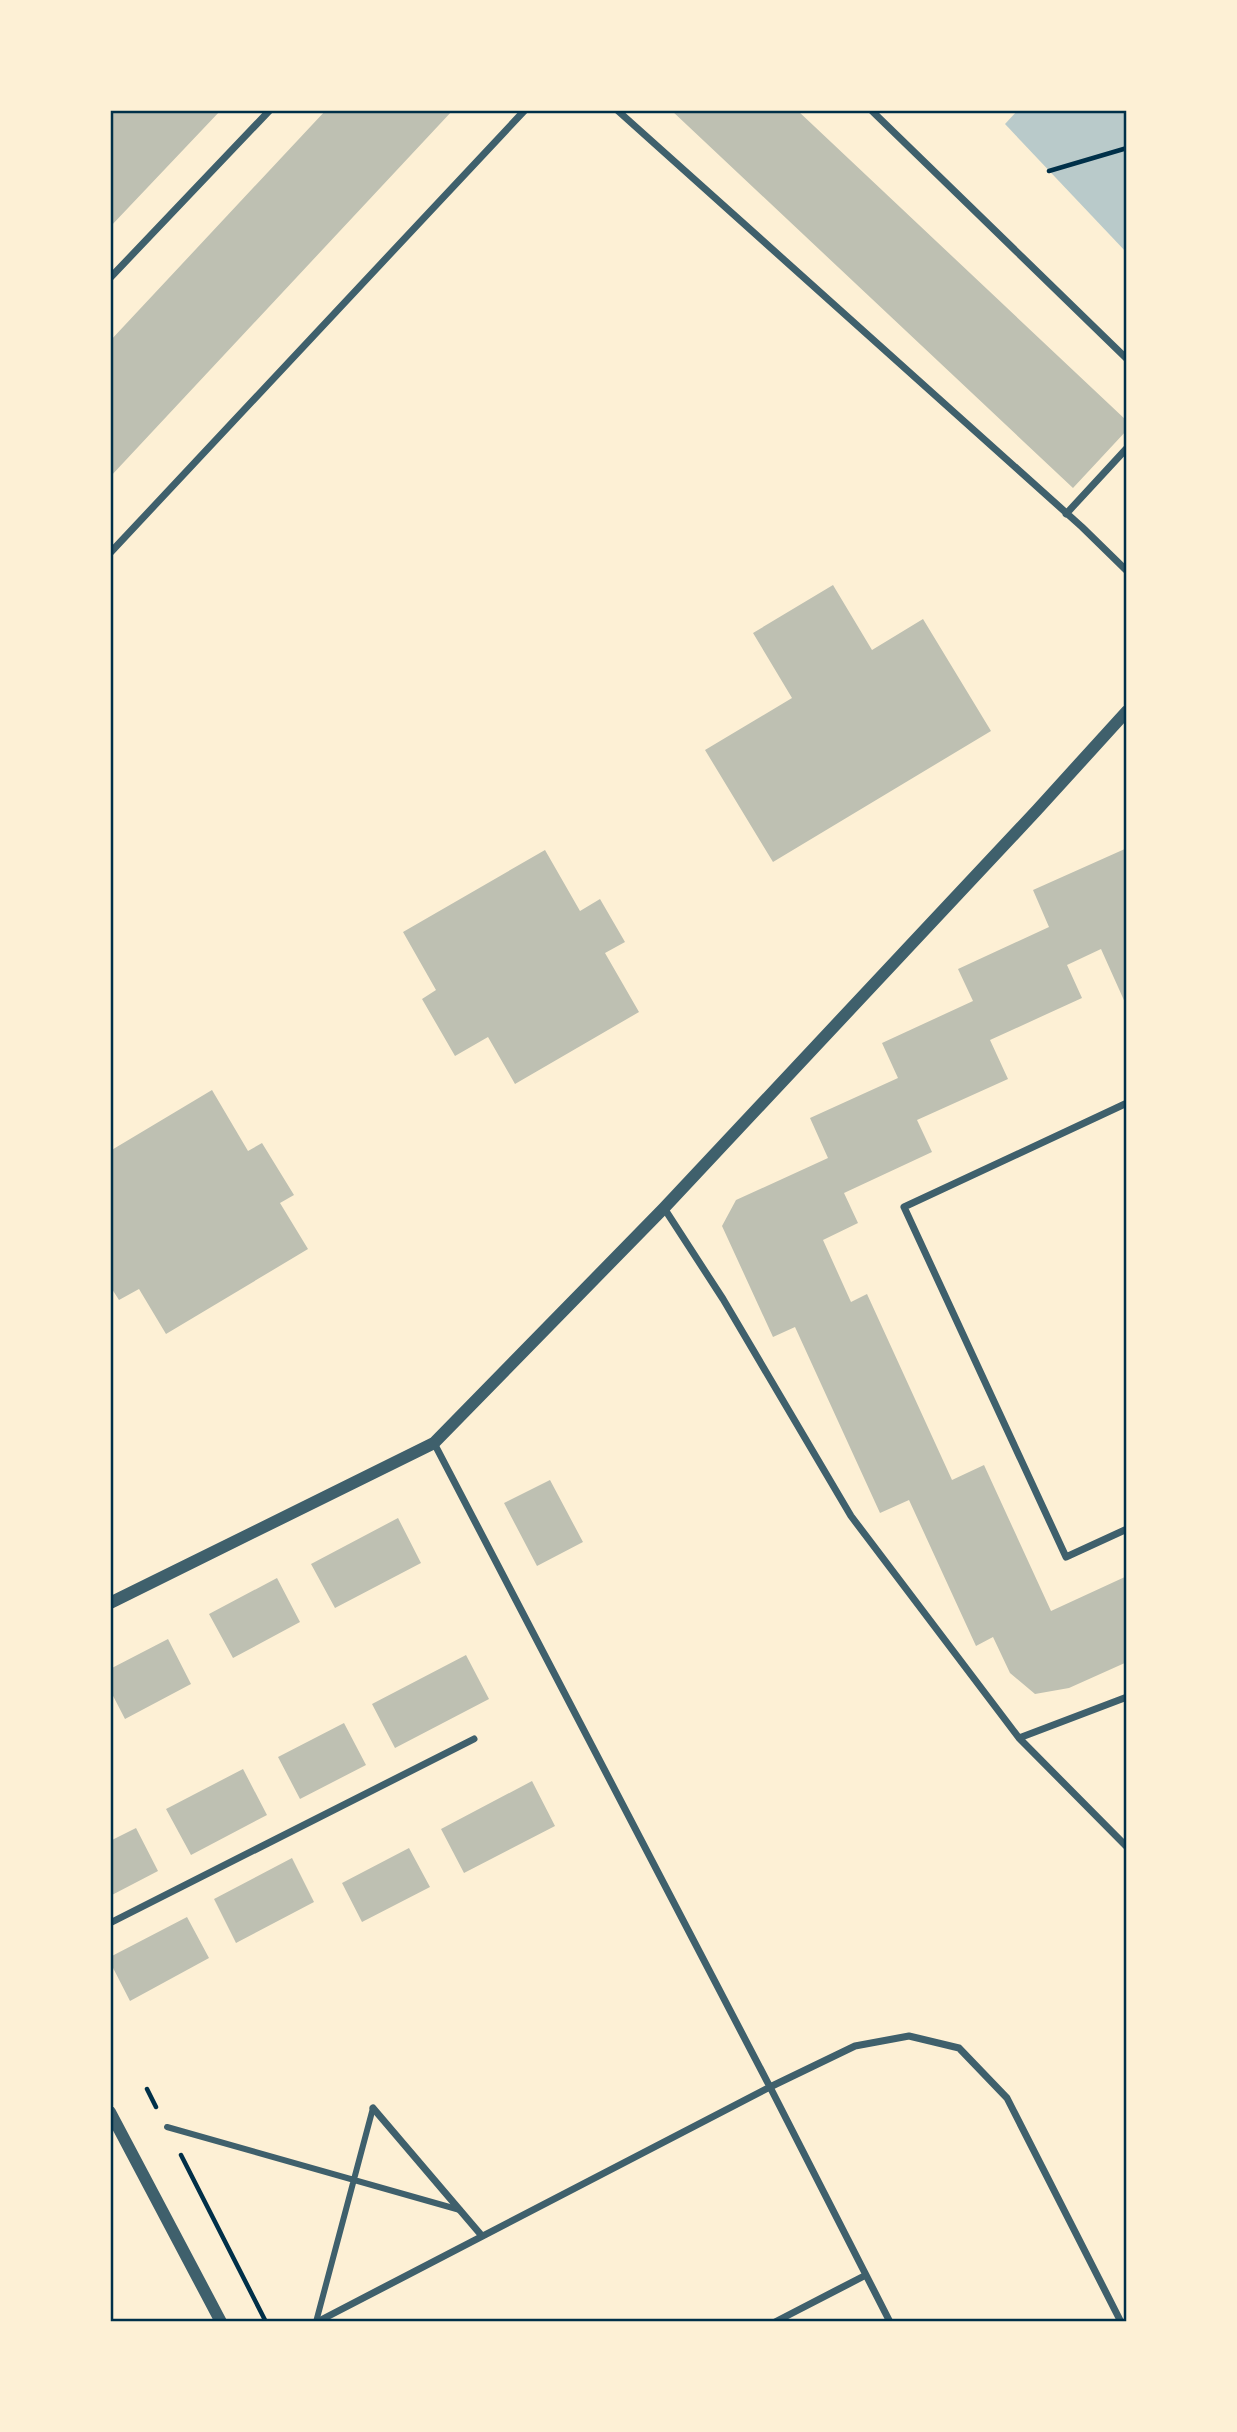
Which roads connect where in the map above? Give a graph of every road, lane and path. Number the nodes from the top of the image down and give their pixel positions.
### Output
1 (270, 110) edge
2 (525, 110) edge
3 (618, 110) edge
4 (871, 110) edge
5 (1127, 148) edge
6 (1049, 171) dead end
7 (110, 278) edge
8 (1127, 359) edge
9 (1127, 448) edge
10 (1066, 514) junction
11 (110, 553) edge
12 (1127, 572) edge
13 (1127, 711) edge
14 (1127, 1103) edge
15 (664, 1208) junction
16 (434, 1443) junction
17 (1127, 1529) edge
18 (110, 1604) edge
19 (1127, 1697) edge
20 (1019, 1738) junction
21 (474, 1739) dead end
22 (1127, 1847) edge
23 (110, 1923) edge
24 (771, 2087) junction
25 (147, 2089) dead end
26 (373, 2108) joint
27 (110, 2112) edge
28 (167, 2127) junction
29 (354, 2180) junction
30 (460, 2210) junction
31 (482, 2236) junction
32 (866, 2275) junction
33 (221, 2322) edge
34 (267, 2322) edge
35 (316, 2322) edge
36 (775, 2322) edge
37 (890, 2322) edge
38 (1121, 2322) edge

1 - 7 street
2 - 11 street
3 - 10 street
4 - 8 street
5 - 6 path
9 - 10 street
10 - 12 street
13 - 15 street
14 - 17 street
15 - 16 street
15 - 20 street
16 - 18 street
16 - 24 street
19 - 20 street
20 - 22 street
21 - 23 street
24 - 31 street
24 - 32 street
24 - 38 street
25 - 28 path
26 - 29 street
26 - 30 street
27 - 33 street
28 - 29 street
28 - 34 path
29 - 30 street
29 - 35 street
30 - 31 street
31 - 35 street
32 - 36 street
32 - 37 street

